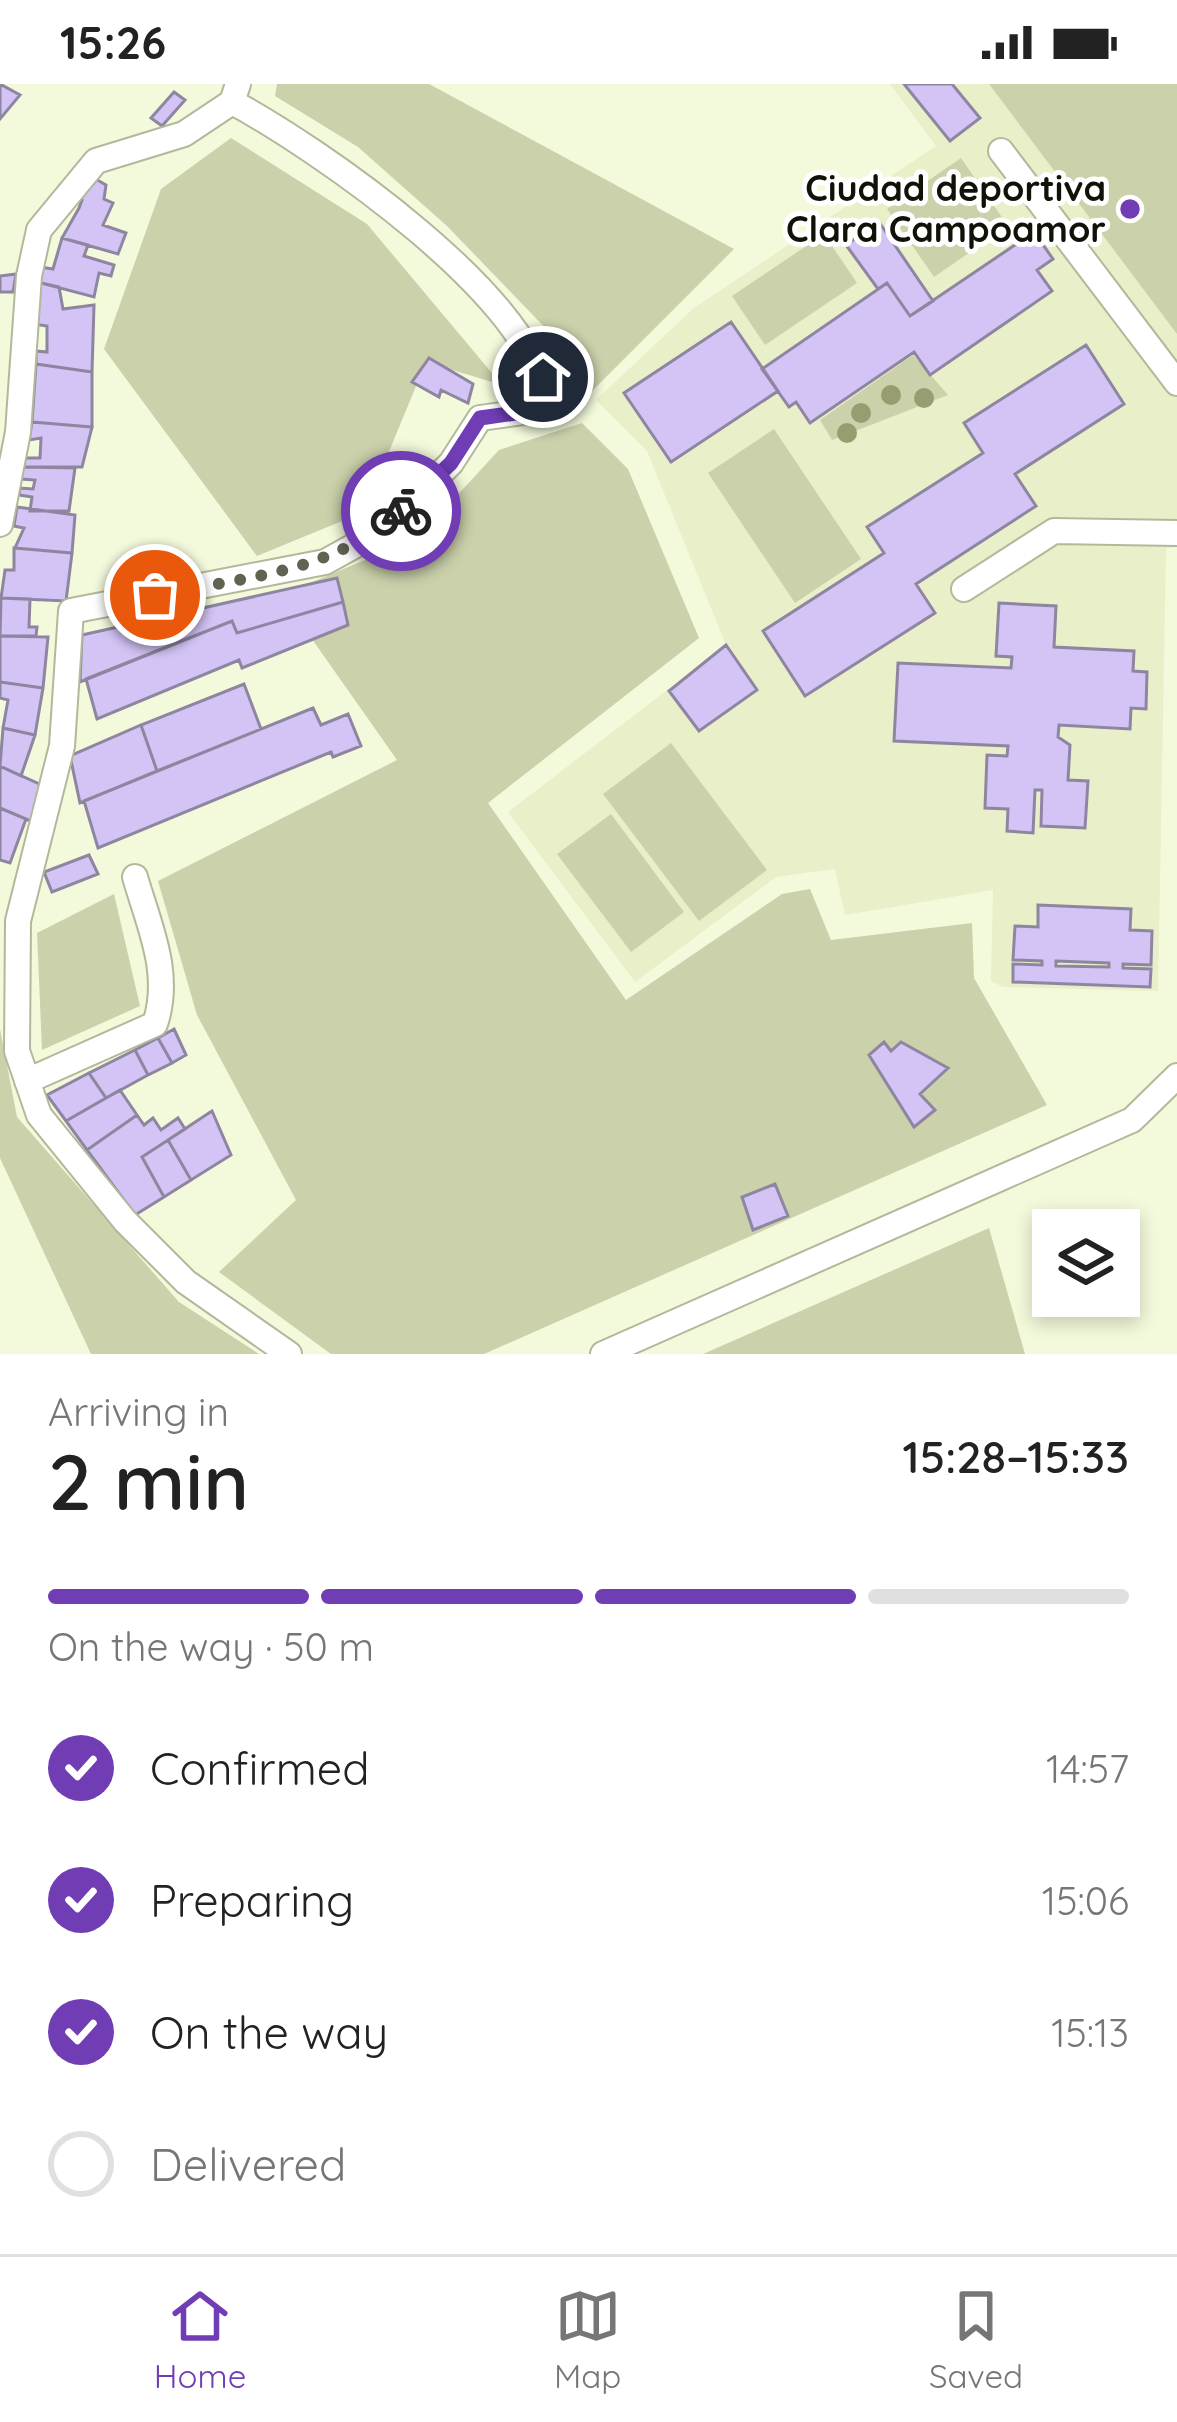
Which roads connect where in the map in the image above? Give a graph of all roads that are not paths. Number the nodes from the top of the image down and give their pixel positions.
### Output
1 (235, 93) edge
2 (1001, 152) dead end
3 (1177, 383) edge
4 (0, 524) edge
5 (1177, 533) edge
6 (964, 589) dead end
7 (135, 878) dead end
8 (1177, 1076) edge
9 (27, 1081) junction
10 (289, 1354) edge
11 (603, 1354) edge

1 - 4 street
1 - 9 street
2 - 3 street
5 - 6 street
7 - 9 street
8 - 11 street
9 - 10 street

